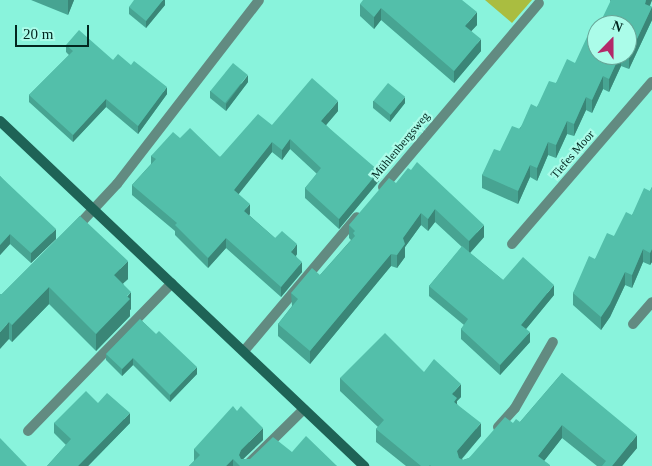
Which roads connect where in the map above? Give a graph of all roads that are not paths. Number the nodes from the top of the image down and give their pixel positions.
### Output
1 (259, 0) edge
2 (539, 3) dead end
3 (652, 82) edge
4 (0, 121) edge
5 (376, 195) edge
6 (94, 210) junction
7 (364, 210) edge
8 (67, 238) edge
9 (512, 244) dead end
10 (172, 283) junction
11 (652, 302) edge
12 (633, 324) dead end
13 (553, 342) dead end
14 (244, 352) junction
15 (304, 409) junction
16 (28, 431) dead end
17 (490, 437) edge
18 (246, 466) edge
19 (364, 466) edge

1 - 6 lane
2 - 5 lane, Mühlenbergsweg
3 - 9 lane, Tiefes Moor
4 - 6 street
6 - 8 lane
6 - 10 street
7 - 14 lane
10 - 14 street
10 - 16 lane
11 - 12 lane
13 - 17 lane
14 - 15 street
15 - 18 lane
15 - 19 street

